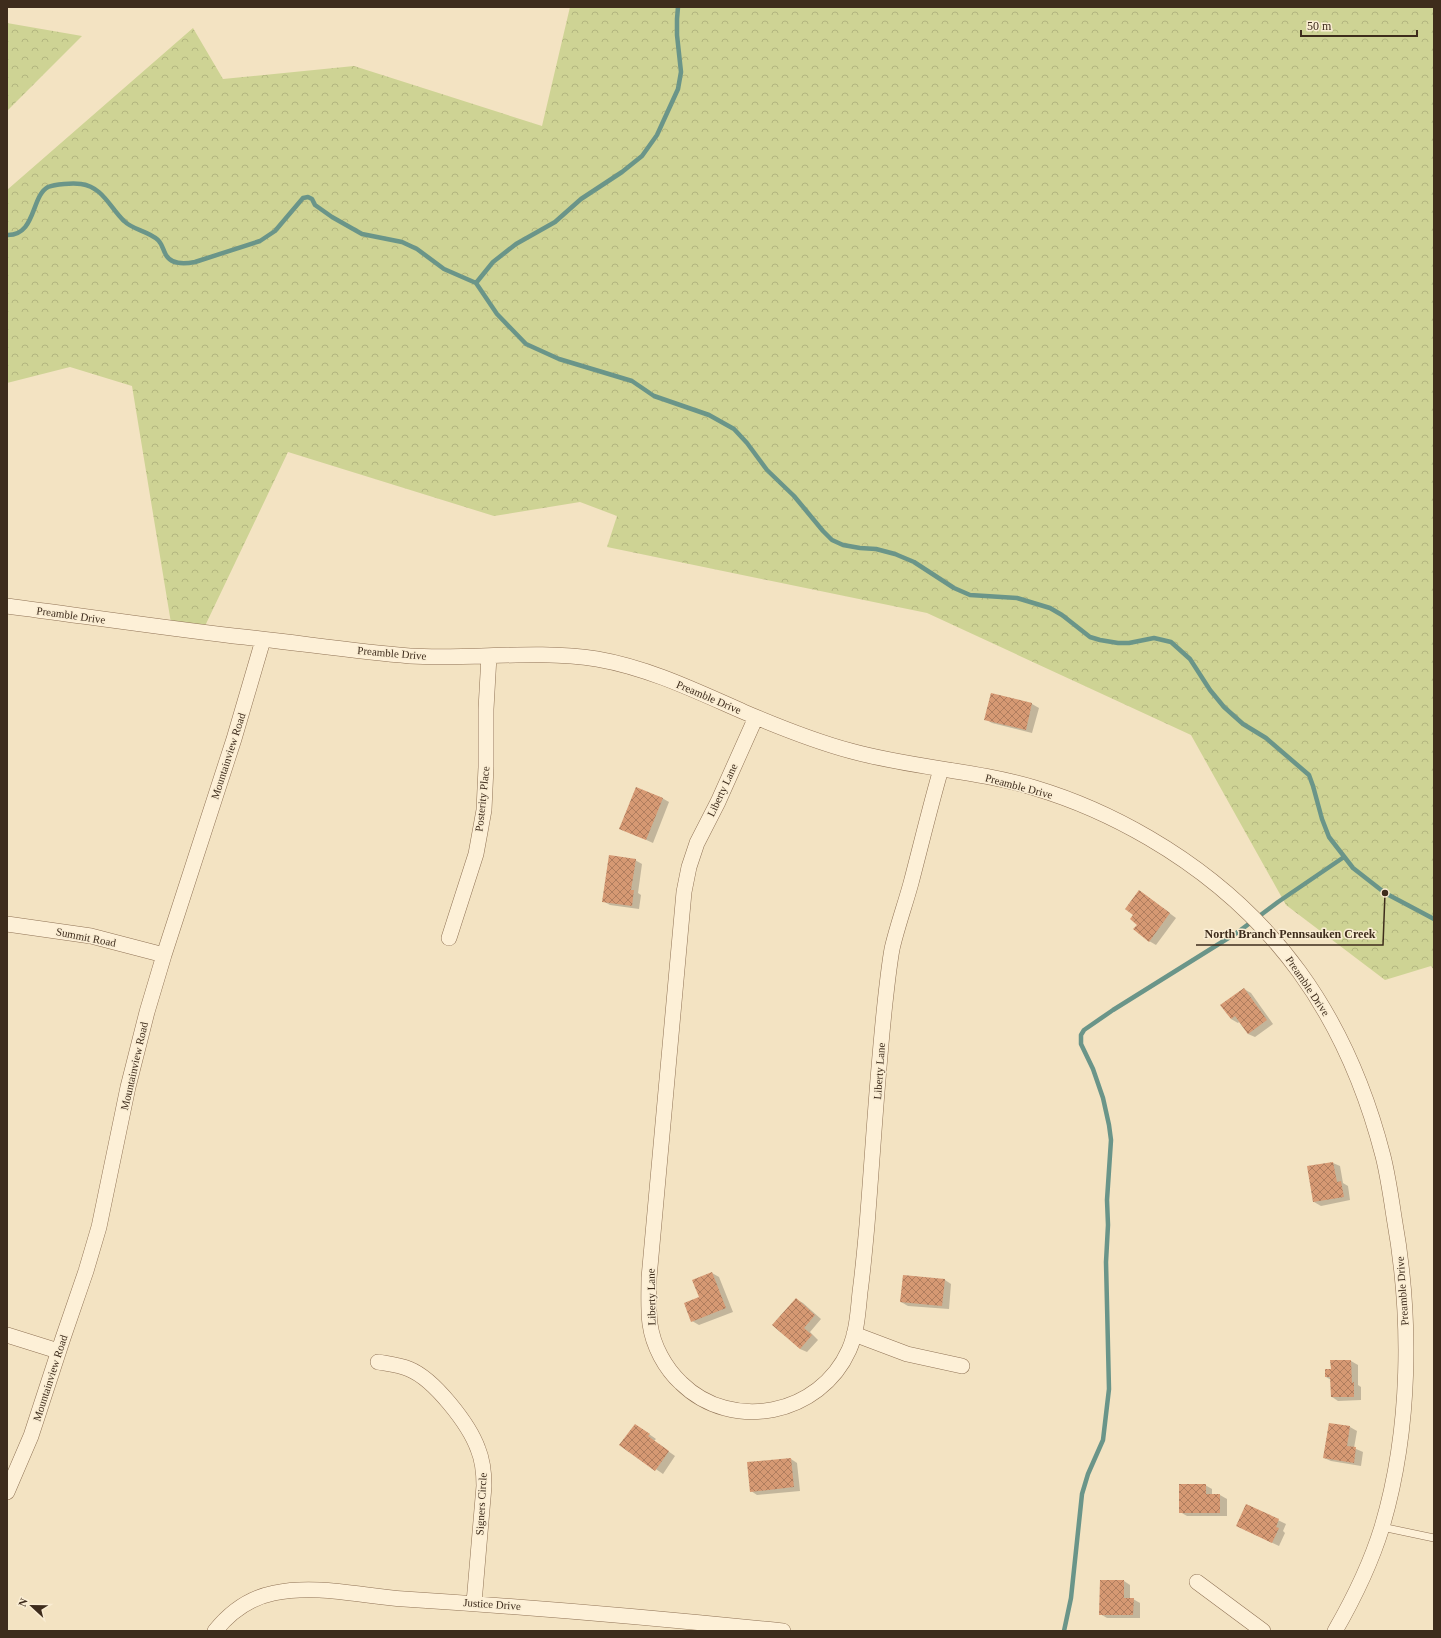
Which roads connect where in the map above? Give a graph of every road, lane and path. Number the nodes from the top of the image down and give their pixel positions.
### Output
1 (7, 606) edge
2 (264, 640) junction
3 (488, 656) junction
4 (756, 717) junction
5 (941, 769) junction
6 (7, 924) edge
7 (449, 938) dead end
8 (164, 955) junction
9 (854, 1334) junction
10 (7, 1335) edge
11 (58, 1352) junction
12 (378, 1362) dead end
13 (962, 1366) dead end
14 (7, 1492) edge
15 (1382, 1526) junction
16 (1434, 1538) edge
17 (1197, 1582) dead end
18 (474, 1603) junction
19 (215, 1631) edge
20 (783, 1631) edge
21 (1263, 1631) edge
22 (1335, 1631) edge

1 - 2 street, Preamble Drive
2 - 3 street, Preamble Drive
2 - 8 street, Mountainview Road
3 - 4 street, Preamble Drive
3 - 7 street, Posterity Place
4 - 5 street, Preamble Drive
4 - 9 street, Liberty Lane
5 - 9 street, Liberty Lane
5 - 15 street, Preamble Drive
6 - 8 street, Summit Road
8 - 11 street, Mountainview Road
9 - 13 street
10 - 11 street
11 - 14 street, Mountainview Road
12 - 18 street, Signers Circle
15 - 16 lane
15 - 22 street, Preamble Drive
17 - 21 street
18 - 19 street, Justice Drive
18 - 20 street, Justice Drive

